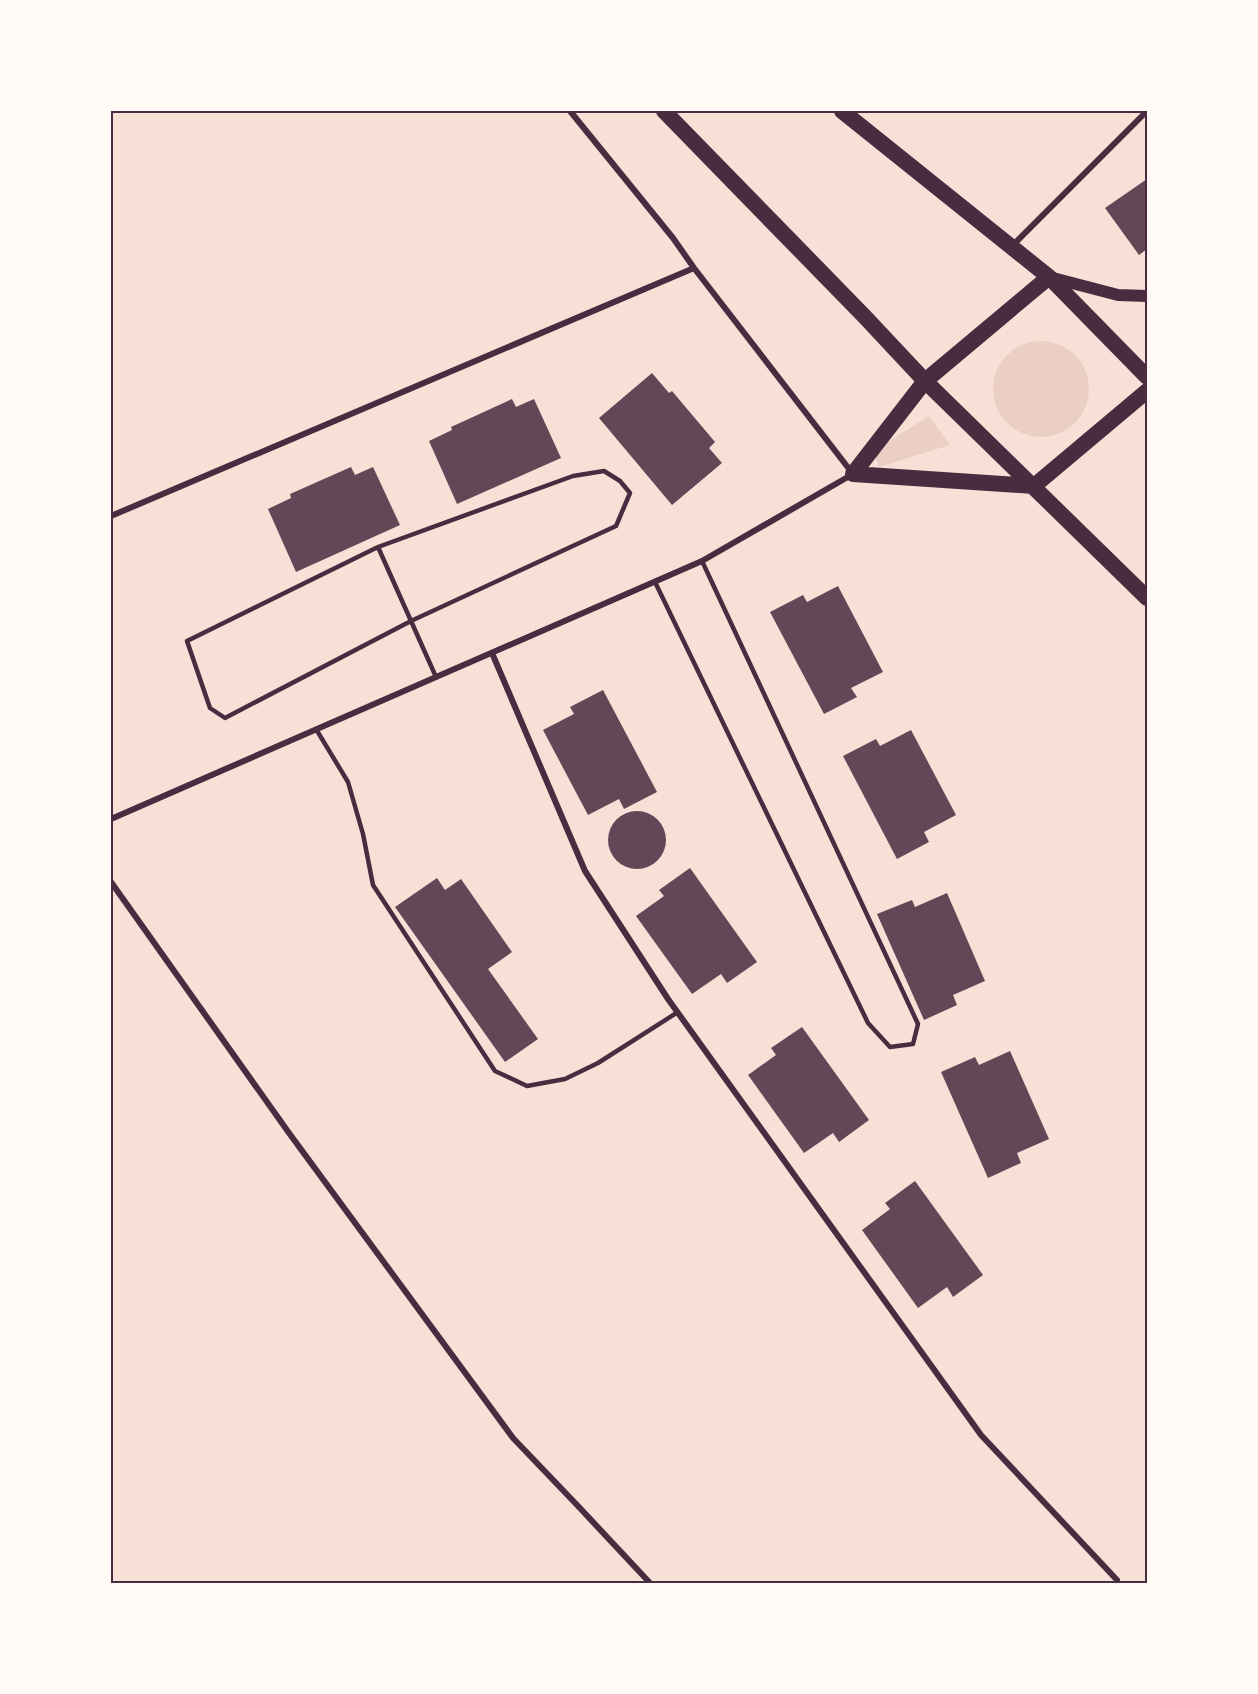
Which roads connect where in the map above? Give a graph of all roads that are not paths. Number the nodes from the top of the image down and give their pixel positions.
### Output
1 (570, 111) edge
2 (664, 111) edge
3 (842, 111) edge
4 (1147, 111) edge
5 (1012, 247) junction
6 (694, 268) junction
7 (1049, 276) junction
8 (1147, 296) edge
9 (1147, 377) edge
10 (925, 381) junction
11 (1147, 391) edge
12 (853, 474) junction
13 (1034, 486) junction
14 (111, 516) edge
15 (378, 547) junction
16 (702, 561) junction
17 (655, 582) junction
18 (1147, 598) edge
19 (411, 621) junction
20 (492, 653) junction
21 (436, 677) junction
22 (316, 729) junction
23 (111, 819) edge
24 (111, 882) edge
25 (678, 1012) junction
26 (1117, 1580) dead end
27 (650, 1583) edge

1 - 6 street
2 - 10 highway
3 - 5 highway
4 - 5 street
5 - 7 highway
6 - 12 street
6 - 14 street
7 - 8 main road
7 - 9 highway
7 - 10 highway
10 - 12 highway
10 - 13 highway
11 - 13 highway
12 - 13 highway
12 - 16 street
13 - 18 highway
15 - 19 lane
15 - 19 lane
15 - 19 lane
16 - 17 street
16 - 17 lane
17 - 20 street
19 - 21 lane
20 - 21 street
20 - 25 street
21 - 22 street
22 - 23 street
22 - 25 lane
24 - 27 street
25 - 26 street

